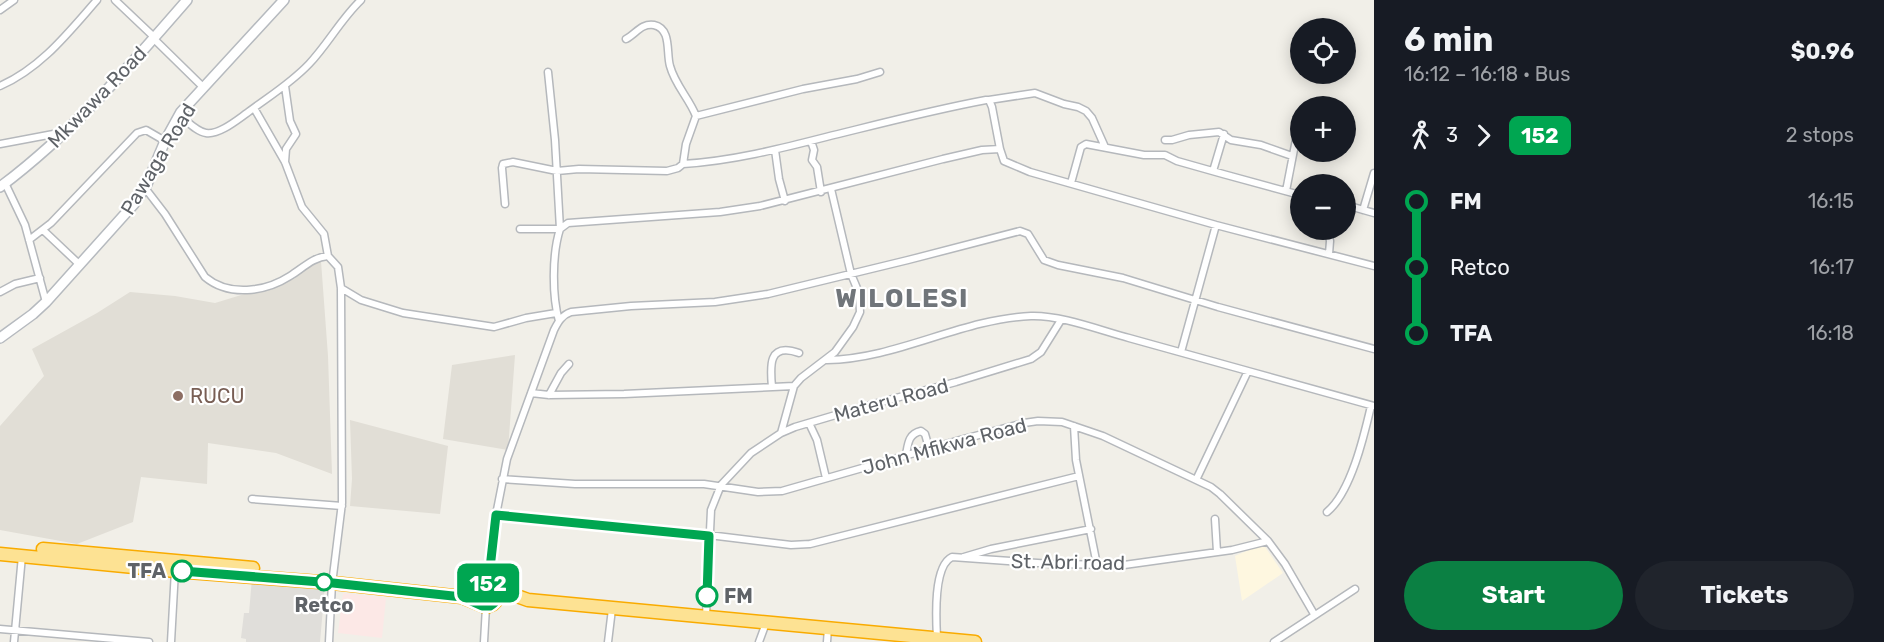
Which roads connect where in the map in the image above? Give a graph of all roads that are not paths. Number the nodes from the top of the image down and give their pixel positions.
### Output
1 (14, 0) edge
2 (97, 0) edge
3 (115, 0) edge
4 (187, 0) edge
5 (284, 0) edge
6 (361, 0) edge
7 (5, 2) edge
8 (0, 10) edge
9 (154, 38) junction
10 (626, 39) dead end
11 (548, 72) dead end
12 (880, 72) dead end
13 (0, 86) edge
14 (285, 86) junction
15 (204, 88) junction
16 (989, 100) junction
17 (254, 108) junction
18 (179, 115) junction
19 (696, 116) junction
20 (68, 131) junction
21 (1224, 134) junction
22 (1165, 140) dead end
23 (165, 141) junction
24 (811, 141) junction
25 (0, 144) edge
26 (1105, 147) junction
27 (1000, 149) junction
28 (775, 150) junction
29 (1290, 155) edge
30 (285, 162) junction
31 (1291, 162) edge
32 (683, 164) junction
33 (557, 171) junction
34 (1214, 171) junction
35 (1374, 173) edge
36 (1071, 183) junction
37 (2, 185) edge
38 (145, 188) junction
39 (831, 189) junction
40 (1286, 191) junction
41 (821, 192) junction
42 (1290, 192) edge
43 (785, 201) junction
44 (505, 204) dead end
45 (1356, 208) edge
46 (1363, 210) junction
47 (1374, 213) edge
48 (1216, 225) junction
49 (520, 229) dead end
50 (560, 229) junction
51 (42, 230) junction
52 (29, 240) junction
53 (1330, 240) edge
54 (1329, 254) junction
55 (328, 256) junction
56 (80, 265) junction
57 (1374, 266) edge
58 (851, 274) junction
59 (40, 278) junction
60 (341, 288) junction
61 (0, 292) edge
62 (1196, 299) junction
63 (46, 302) junction
64 (556, 313) junction
65 (1061, 320) junction
66 (559, 321) junction
67 (0, 338) edge
68 (1374, 349) edge
69 (1181, 352) junction
70 (799, 353) dead end
71 (827, 360) junction
72 (569, 364) dead end
73 (1248, 371) junction
74 (794, 386) junction
75 (772, 387) junction
76 (531, 393) junction
77 (549, 395) junction
78 (1373, 406) edge
79 (809, 423) junction
80 (1074, 426) junction
81 (781, 433) junction
82 (929, 448) junction
83 (906, 455) junction
84 (1079, 476) junction
85 (826, 478) junction
86 (502, 479) junction
87 (1196, 480) junction
88 (721, 485) junction
89 (252, 499) dead end
90 (342, 506) junction
91 (1327, 512) dead end
92 (496, 515) junction
93 (1215, 519) dead end
94 (1091, 529) junction
95 (709, 536) junction
96 (1268, 541) junction
97 (0, 545) edge
98 (1217, 552) junction
99 (0, 554) edge
100 (22, 555) junction
101 (964, 558) junction
102 (1097, 565) junction
103 (176, 566) junction
104 (333, 579) junction
105 (486, 587) junction
106 (1355, 589) dead end
107 (528, 600) junction
108 (485, 605) junction
109 (612, 609) junction
110 (1314, 614) junction
111 (706, 616) junction
112 (766, 622) junction
113 (828, 627) junction
114 (0, 629) edge
115 (15, 631) junction
116 (883, 638) edge
117 (937, 638) junction
118 (15, 642) edge
119 (149, 642) edge
120 (171, 642) edge
121 (329, 642) edge
122 (484, 642) edge
123 (608, 642) edge
124 (759, 642) edge
125 (826, 642) edge
126 (975, 642) edge
127 (1274, 642) edge

1 - 7 street
2 - 13 street
3 - 9 street
4 - 9 main road, Mkwawa Road
5 - 15 main road, Pawaga Road
6 - 14 street
7 - 8 street
9 - 15 street
9 - 20 main road, Mkwawa Road
10 - 19 street
11 - 33 street
12 - 19 street
14 - 17 street
14 - 30 street
15 - 18 main road, Pawaga Road
16 - 24 street
16 - 26 street
16 - 27 street
17 - 18 street
17 - 30 street
18 - 23 main road, Pawaga Road
19 - 32 street
20 - 25 street
20 - 37 main road, Mkwawa Road
21 - 22 street
21 - 29 street
21 - 34 street
23 - 38 main road, Pawaga Road
23 - 51 street
24 - 28 street
24 - 41 street
26 - 34 street
26 - 36 street
27 - 36 street
27 - 39 street
28 - 32 street
28 - 43 street
30 - 55 street
31 - 40 street
32 - 33 street
33 - 44 street
33 - 50 street
34 - 40 street
35 - 46 street
36 - 48 street
37 - 52 street
38 - 55 street
38 - 56 main road, Pawaga Road
39 - 41 street
39 - 58 street
40 - 42 street
41 - 43 street
43 - 50 street
45 - 46 street
46 - 47 street
48 - 54 street
48 - 62 street
49 - 50 street
50 - 64 street
51 - 52 street
51 - 56 street
52 - 59 street
53 - 54 street
54 - 57 street
55 - 60 street
56 - 63 main road, Pawaga Road
58 - 62 street
58 - 66 street
58 - 71 street
59 - 61 street
59 - 63 street
60 - 64 street
60 - 90 street
62 - 68 street
62 - 69 street
63 - 67 main road, Pawaga Road
64 - 66 street
65 - 69 street
65 - 71 street
65 - 79 street, Materu Road
66 - 76 street
69 - 73 street
70 - 75 street
71 - 74 street
72 - 77 street
73 - 78 street
73 - 87 street
74 - 75 street
74 - 81 street
75 - 77 street
76 - 77 street
76 - 86 street
78 - 91 street
79 - 81 street, Materu Road
79 - 85 street
80 - 82 street, John Mfikwa Road
80 - 84 street
80 - 87 street, John Mfikwa Road
81 - 88 street, Materu Road
82 - 83 street, John Mfikwa Road
82 - 83 street
83 - 85 street, John Mfikwa Road
84 - 94 street
84 - 95 street
85 - 88 street, John Mfikwa Road
86 - 88 street, John Mfikwa Road
86 - 92 street
87 - 96 street, John Mfikwa Road
88 - 95 street
89 - 90 street
90 - 104 street
92 - 95 street
92 - 105 street
93 - 98 street
94 - 101 street
94 - 102 street
95 - 111 street
96 - 98 street, St. Abri road
96 - 110 street, John Mfikwa Road
97 - 103 highway
98 - 102 street, St. Abri road
99 - 100 highway
100 - 103 highway
100 - 115 street
101 - 102 street, St. Abri road
101 - 117 street
103 - 104 highway
103 - 120 street
104 - 105 highway
104 - 108 highway
104 - 121 street
105 - 107 highway
105 - 108 highway
105 - 108 highway
106 - 110 street
107 - 108 highway
107 - 109 highway
108 - 122 street
109 - 111 highway
109 - 123 street
110 - 127 street
111 - 112 highway
112 - 113 highway
112 - 124 street
113 - 116 highway
113 - 125 street
114 - 115 street
115 - 118 street
115 - 119 street
116 - 117 highway
117 - 126 highway

